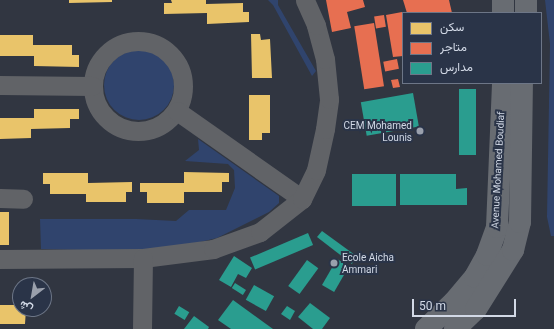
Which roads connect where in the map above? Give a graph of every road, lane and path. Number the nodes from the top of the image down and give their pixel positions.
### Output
1 (305, 0) edge
2 (503, 0) edge
3 (526, 0) edge
4 (503, 12) edge
5 (526, 12) edge
6 (503, 84) edge
7 (522, 84) edge
8 (0, 85) edge
9 (92, 86) junction
10 (177, 111) junction
11 (0, 198) edge
12 (23, 199) dead end
13 (302, 199) junction
14 (143, 258) junction
15 (0, 259) edge
16 (142, 329) edge
17 (426, 329) edge
18 (455, 329) edge

1 - 13 street
2 - 4 main road
3 - 5 main road
6 - 17 main road, Avenue Mohamed Boudiaf
7 - 18 main road, Avenue Mohamed Boudiaf
8 - 9 street
9 - 10 street
9 - 10 street
10 - 13 street
11 - 12 street
13 - 14 street
14 - 15 street
14 - 16 street

